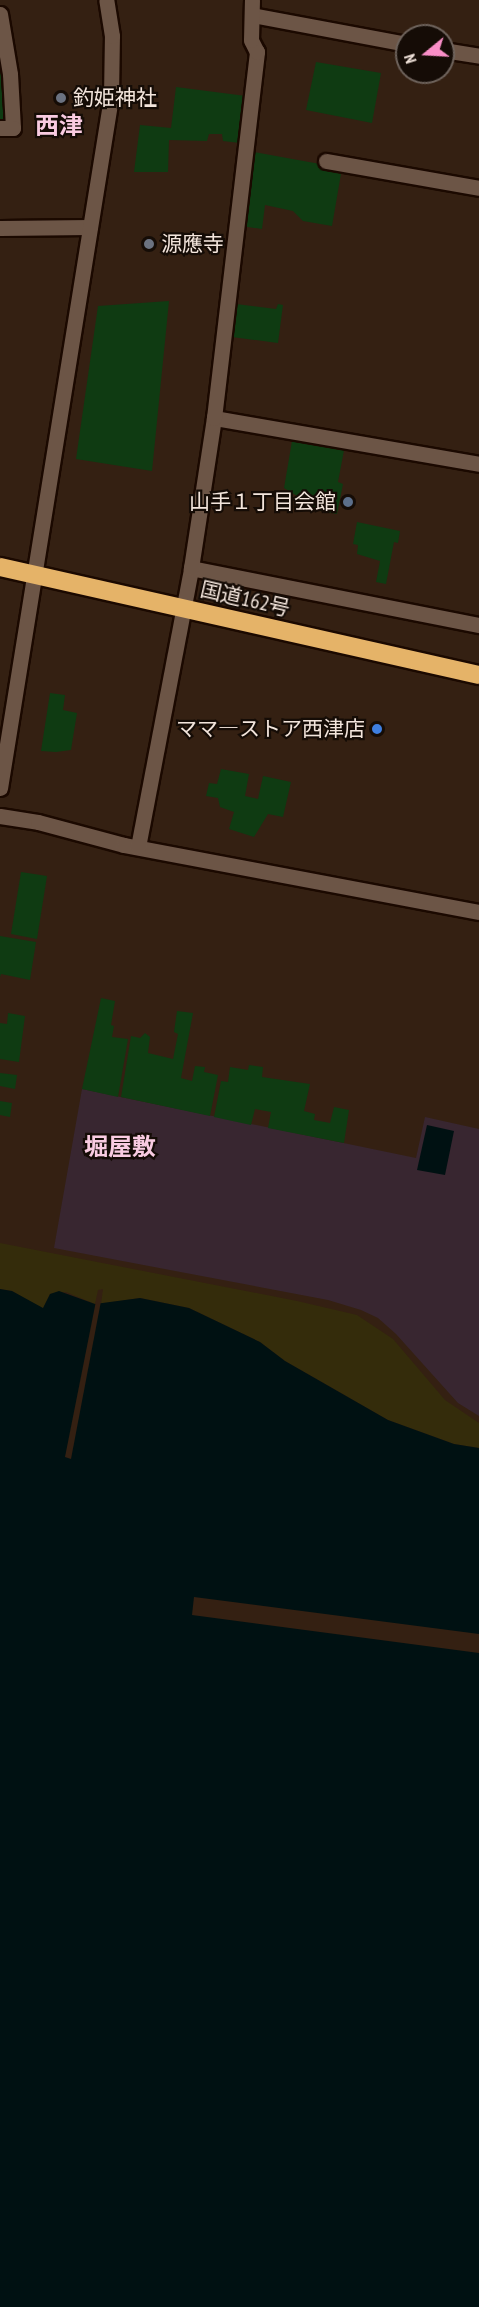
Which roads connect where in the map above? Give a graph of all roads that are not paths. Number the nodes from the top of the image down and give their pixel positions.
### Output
1 (106, 0) edge
2 (252, 8) edge
3 (0, 14) edge
4 (395, 41) edge
5 (455, 52) edge
6 (479, 56) edge
7 (0, 128) edge
8 (326, 161) dead end
9 (479, 188) edge
10 (90, 226) junction
11 (0, 228) edge
12 (214, 418) junction
13 (479, 464) edge
14 (0, 567) edge
15 (191, 568) junction
16 (33, 573) junction
17 (184, 608) junction
18 (479, 625) edge
19 (479, 675) edge
20 (0, 788) edge
21 (0, 816) edge
22 (138, 847) junction
23 (479, 912) edge

1 - 10 street
2 - 4 street
2 - 12 street
3 - 7 street
5 - 6 street
8 - 9 street
10 - 11 street
10 - 16 street
12 - 13 street
12 - 15 street
14 - 16 highway, 国道162号
15 - 17 street
15 - 18 street
16 - 17 highway, 国道162号
16 - 20 street
17 - 19 highway, 国道162号
17 - 22 street
21 - 22 street
22 - 23 street

